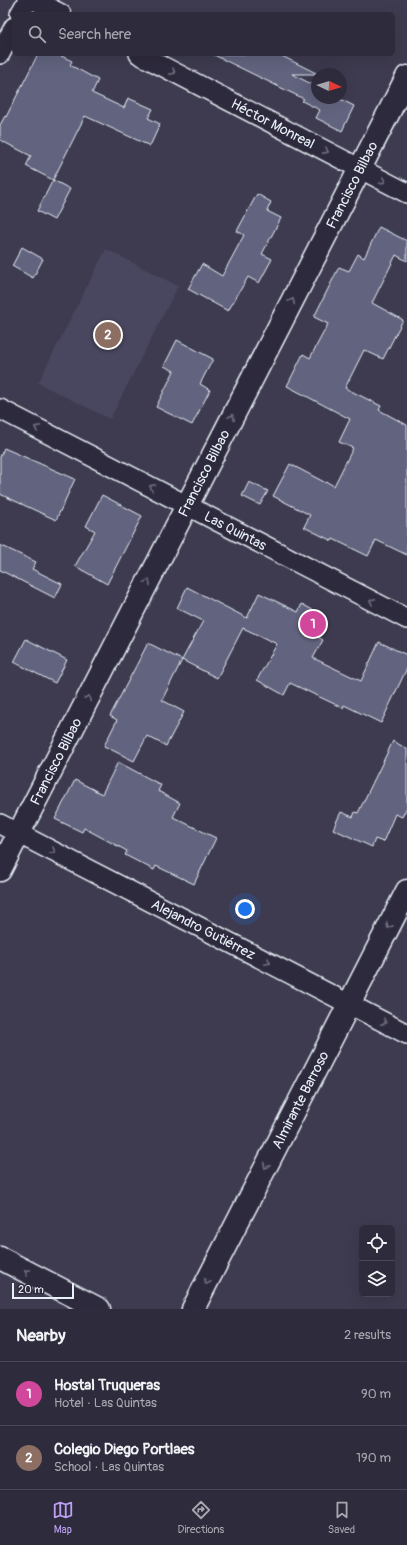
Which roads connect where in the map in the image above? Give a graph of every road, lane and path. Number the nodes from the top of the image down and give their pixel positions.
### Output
1 (28, 0) edge
2 (34, 0) edge
3 (21, 12) edge
4 (57, 12) edge
5 (12, 31) edge
6 (0, 54) edge
7 (142, 56) edge
8 (407, 76) edge
9 (360, 168) junction
10 (407, 193) edge
11 (0, 409) edge
12 (187, 505) junction
13 (407, 619) edge
14 (9, 829) edge
15 (0, 870) edge
16 (407, 891) edge
17 (349, 1004) junction
18 (407, 1034) edge
19 (0, 1258) edge
20 (99, 1309) edge
21 (192, 1309) edge

1 - 3 street
2 - 4 street
5 - 6 street
7 -> 9 street, Héctor Monreal
8 - 9 street, Francisco Bilbao
9 -> 10 street, Héctor Monreal
12 -> 9 street, Francisco Bilbao
12 -> 11 street, Las Quintas
13 -> 12 street, Las Quintas
14 -> 12 street, Francisco Bilbao
14 - 15 street, Francisco Bilbao
14 -> 17 street, Alejandro Gutiérrez
16 -> 17 street, Almirante Barroso
17 -> 18 street, Alejandro Gutiérrez
17 -> 21 street, Almirante Barroso
20 -> 19 street

